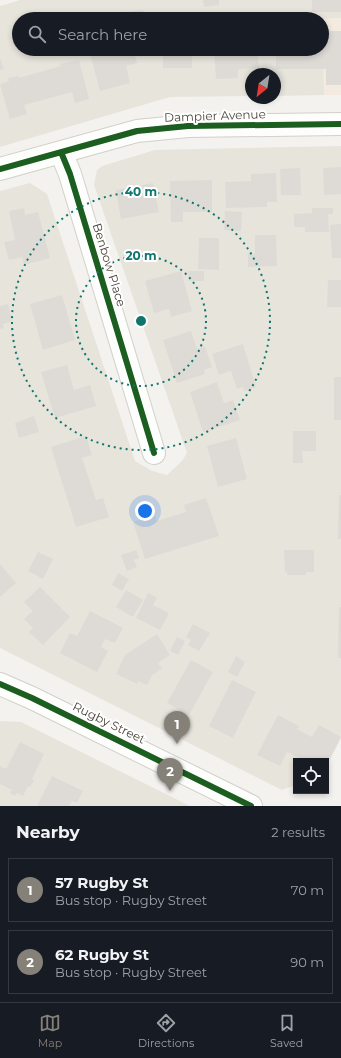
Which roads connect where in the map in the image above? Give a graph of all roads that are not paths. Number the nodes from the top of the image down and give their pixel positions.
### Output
1 (341, 124) edge
2 (61, 152) junction
3 (0, 169) edge
4 (154, 453) dead end
5 (0, 684) edge
6 (251, 806) edge

1 - 2 street, Dampier Avenue
2 - 3 street, Dampier Avenue
2 - 4 street, Benbow Place
5 - 6 street, Rugby Street

